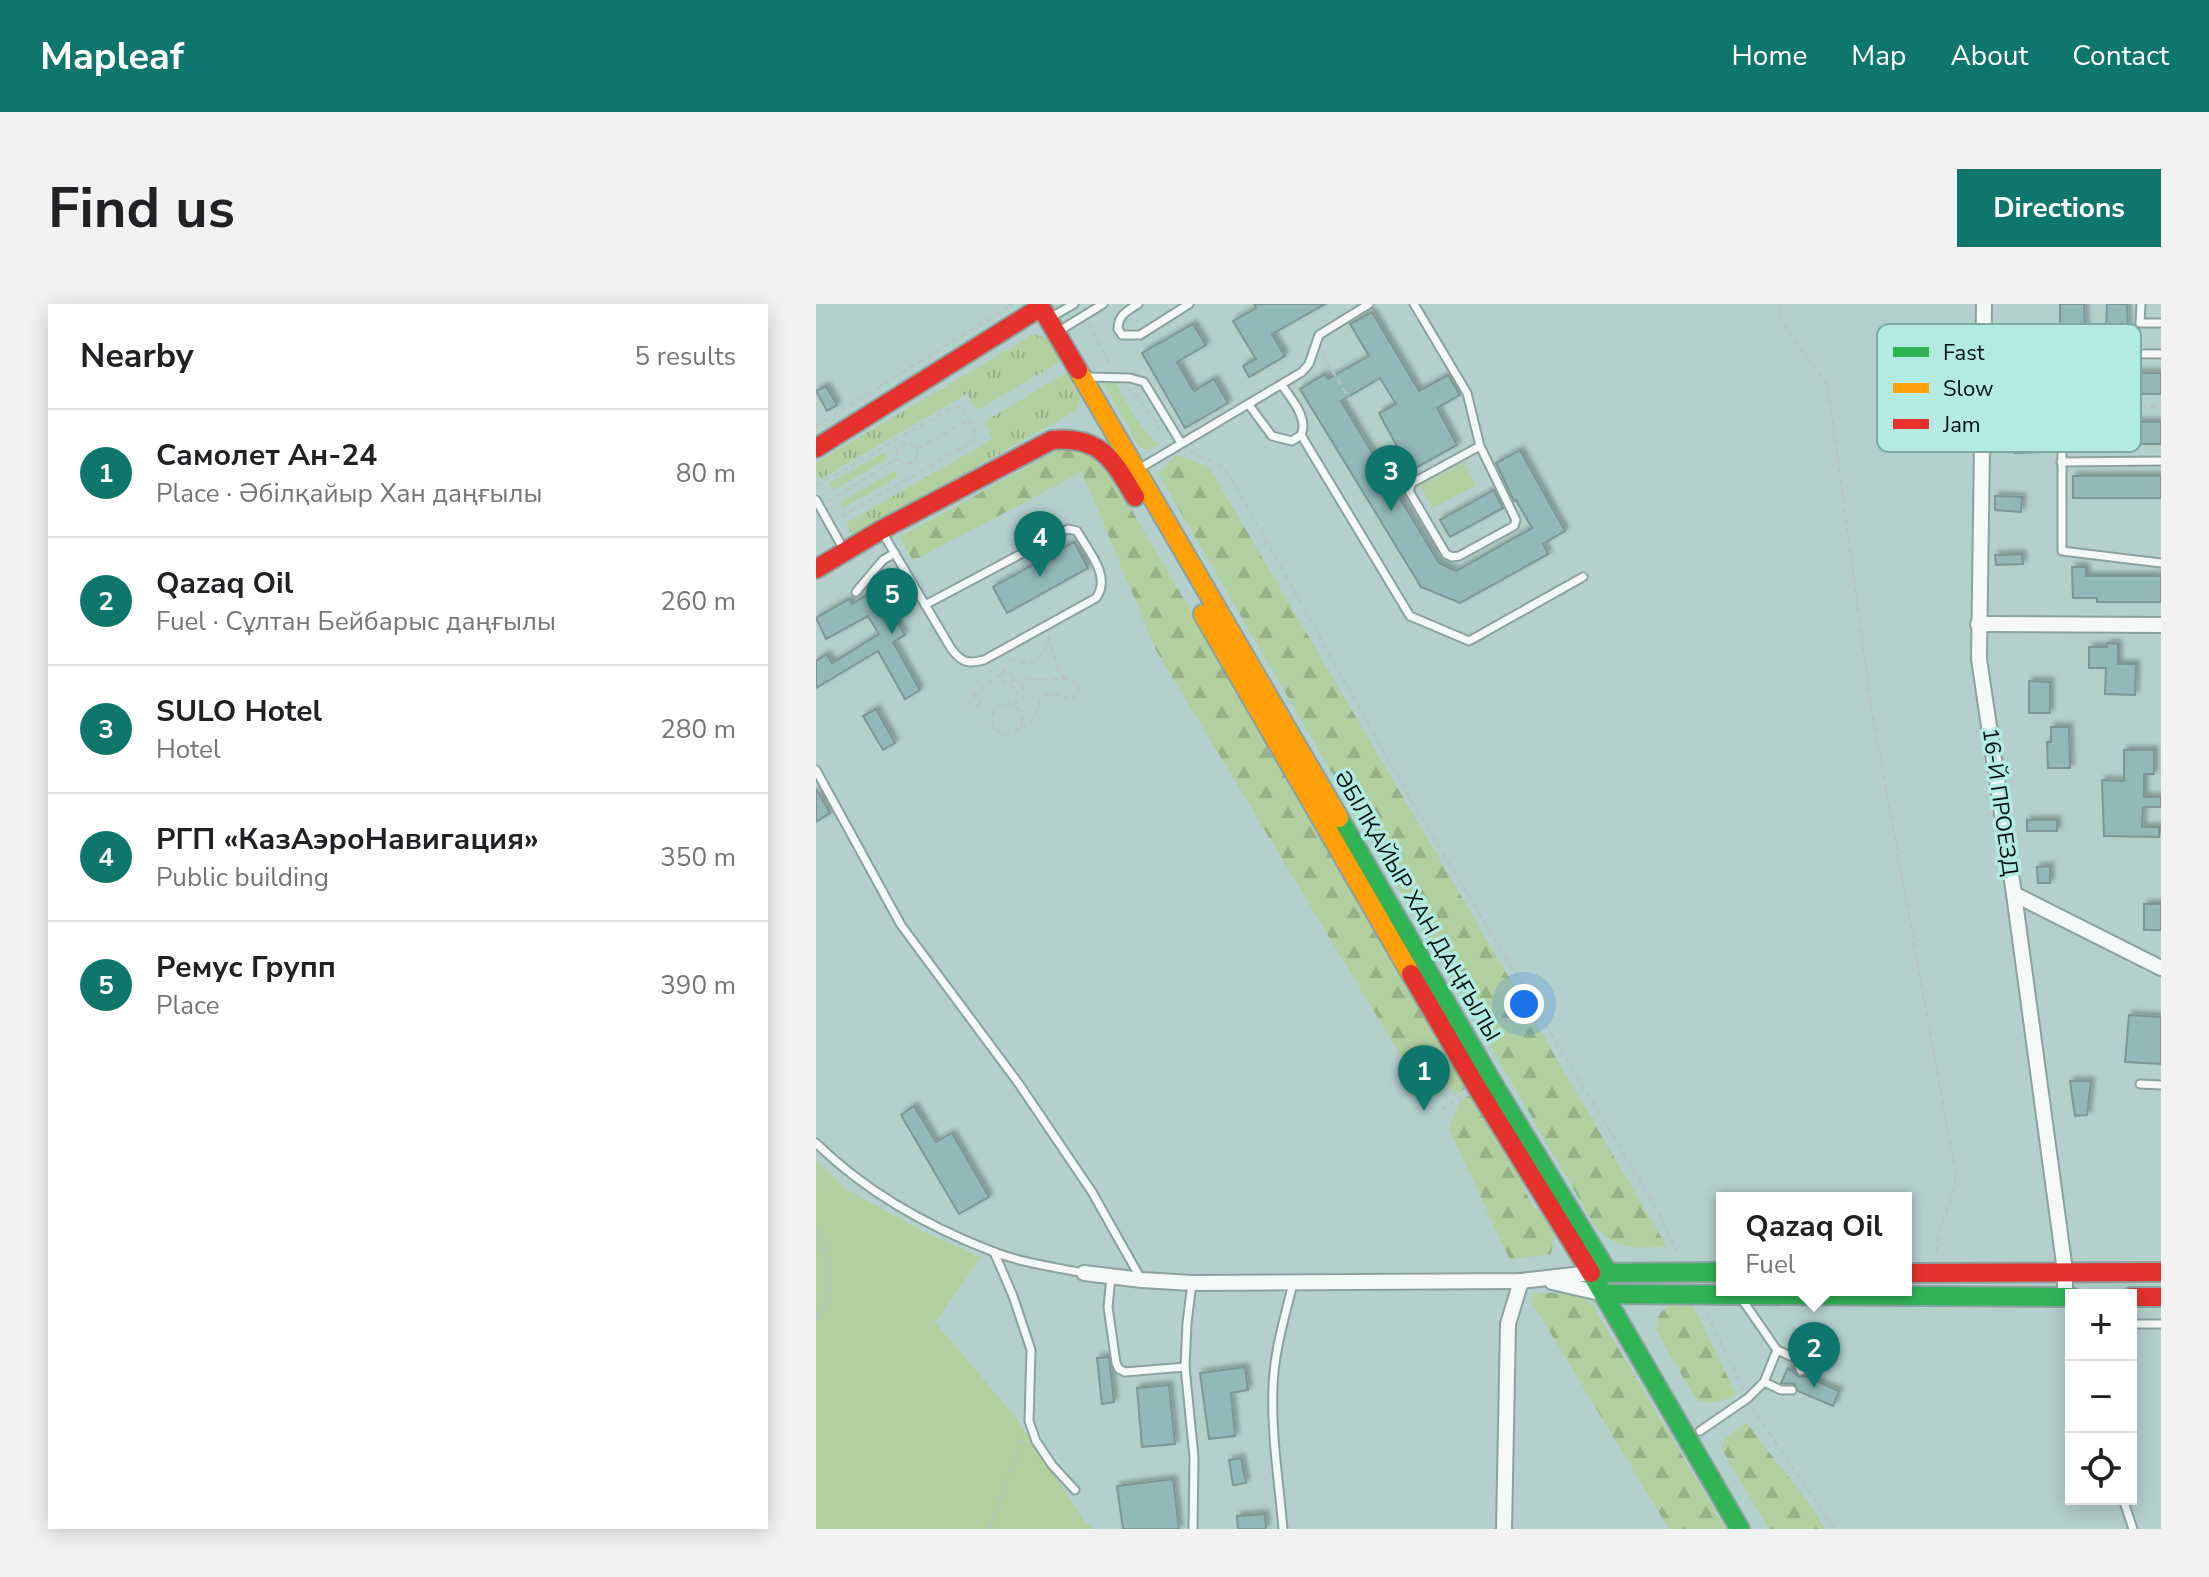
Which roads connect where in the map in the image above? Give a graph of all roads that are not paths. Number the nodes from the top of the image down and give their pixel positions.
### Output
1 (1074, 304) edge
2 (1103, 304) edge
3 (1138, 304) edge
4 (1189, 304) edge
5 (1369, 304) edge
6 (1414, 304) edge
7 (1984, 304) edge
8 (2141, 304) edge
9 (1047, 315) edge
10 (2161, 323) edge
11 (1984, 324) edge
12 (2141, 354) edge
13 (2161, 354) edge
14 (1083, 377) junction
15 (1282, 385) junction
16 (1249, 405) junction
17 (1301, 435) junction
18 (1179, 444) junction
19 (1480, 446) junction
20 (816, 448) edge
21 (1981, 452) edge
22 (2061, 452) edge
23 (2161, 461) edge
24 (2061, 462) junction
25 (1135, 471) junction
26 (818, 503) edge
27 (881, 530) junction
28 (846, 552) junction
29 (895, 553) junction
30 (2161, 563) edge
31 (816, 569) edge
32 (1583, 577) dead end
33 (856, 592) dead end
34 (925, 605) junction
35 (1978, 624) junction
36 (2161, 625) edge
37 (816, 770) edge
38 (2014, 894) junction
39 (2161, 968) edge
40 (2140, 1084) dead end
41 (2161, 1085) edge
42 (816, 1143) edge
43 (994, 1252) junction
44 (2065, 1271) junction
45 (1716, 1272) edge
46 (2161, 1272) edge
47 (1084, 1273) joint
48 (1599, 1273) junction
49 (1912, 1273) edge
50 (1111, 1277) junction
51 (1142, 1280) junction
52 (1540, 1280) junction
53 (1294, 1281) junction
54 (1521, 1281) junction
55 (1192, 1283) junction
56 (2067, 1289) edge
57 (1612, 1293) junction
58 (1716, 1294) edge
59 (1739, 1296) edge
60 (1912, 1296) edge
61 (2065, 1297) edge
62 (2137, 1297) edge
63 (2161, 1297) edge
64 (2137, 1324) edge
65 (2161, 1324) edge
66 (1777, 1350) junction
67 (1185, 1367) junction
68 (1801, 1371) dead end
69 (1764, 1382) junction
70 (1792, 1390) dead end
71 (1700, 1431) junction
72 (1075, 1490) dead end
73 (2125, 1505) edge
74 (1193, 1529) edge
75 (1283, 1529) edge
76 (1504, 1529) edge
77 (1740, 1529) edge
78 (1757, 1529) edge
79 (2133, 1529) edge

1 - 9 lane
2 - 9 lane
3 - 4 lane
5 - 15 lane
6 - 19 lane
7 - 11 street, 16-Й ПРОЕЗД
8 - 10 lane
9 - 14 street, ӘБІЛҚАЙЫР ХАН ДАҢҒЫЛЫ
9 - 20 street
12 - 13 lane
14 - 18 lane
14 - 25 street, ӘБІЛҚАЙЫР ХАН ДАҢҒЫЛЫ
15 - 16 lane
15 - 17 lane
16 - 17 lane
16 - 18 lane
17 - 32 lane
18 - 25 lane
19 - 19 lane
21 - 35 street, 16-Й ПРОЕЗД
22 - 24 lane
23 - 24 lane
24 - 30 lane
25 - 48 street, ӘБІЛҚАЙЫР ХАН ДАҢҒЫЛЫ
26 - 28 lane
27 - 28 street
27 - 29 lane
27 - 48 street, ӘБІЛҚАЙЫР ХАН ДАҢҒЫЛЫ
28 - 31 street
29 - 33 lane
29 - 34 lane
34 - 34 lane
35 - 36 street
35 - 38 street, 16-Й ПРОЕЗД
37 - 51 lane
38 - 39 street
38 - 44 street, 16-Й ПРОЕЗД
40 - 41 lane
42 - 43 lane
43 - 47 lane
43 - 72 lane
44 - 46 street
44 - 49 street
44 - 56 street, 16-Й ПРОЕЗД
45 - 48 street
47 - 50 street
48 - 52 street
48 - 57 street, ӘБІЛҚАЙЫР ХАН ДАҢҒЫЛЫ
50 - 51 street
50 - 67 lane
51 - 55 street
52 - 54 street
52 - 57 street
53 - 54 street
53 - 55 street
53 - 75 lane
54 - 76 street
55 - 67 lane
57 - 58 street
57 - 71 street, ӘБІЛҚАЙЫР ХАН ДАҢҒЫЛЫ
57 - 77 street, ӘБІЛҚАЙЫР ХАН ДАҢҒЫЛЫ
59 - 66 lane
60 - 61 street
62 - 63 street
64 - 65 lane
66 - 68 lane
66 - 69 lane
67 - 74 lane
69 - 70 lane
69 - 71 lane
71 - 78 street, ӘБІЛҚАЙЫР ХАН ДАҢҒЫЛЫ
73 - 79 lane

